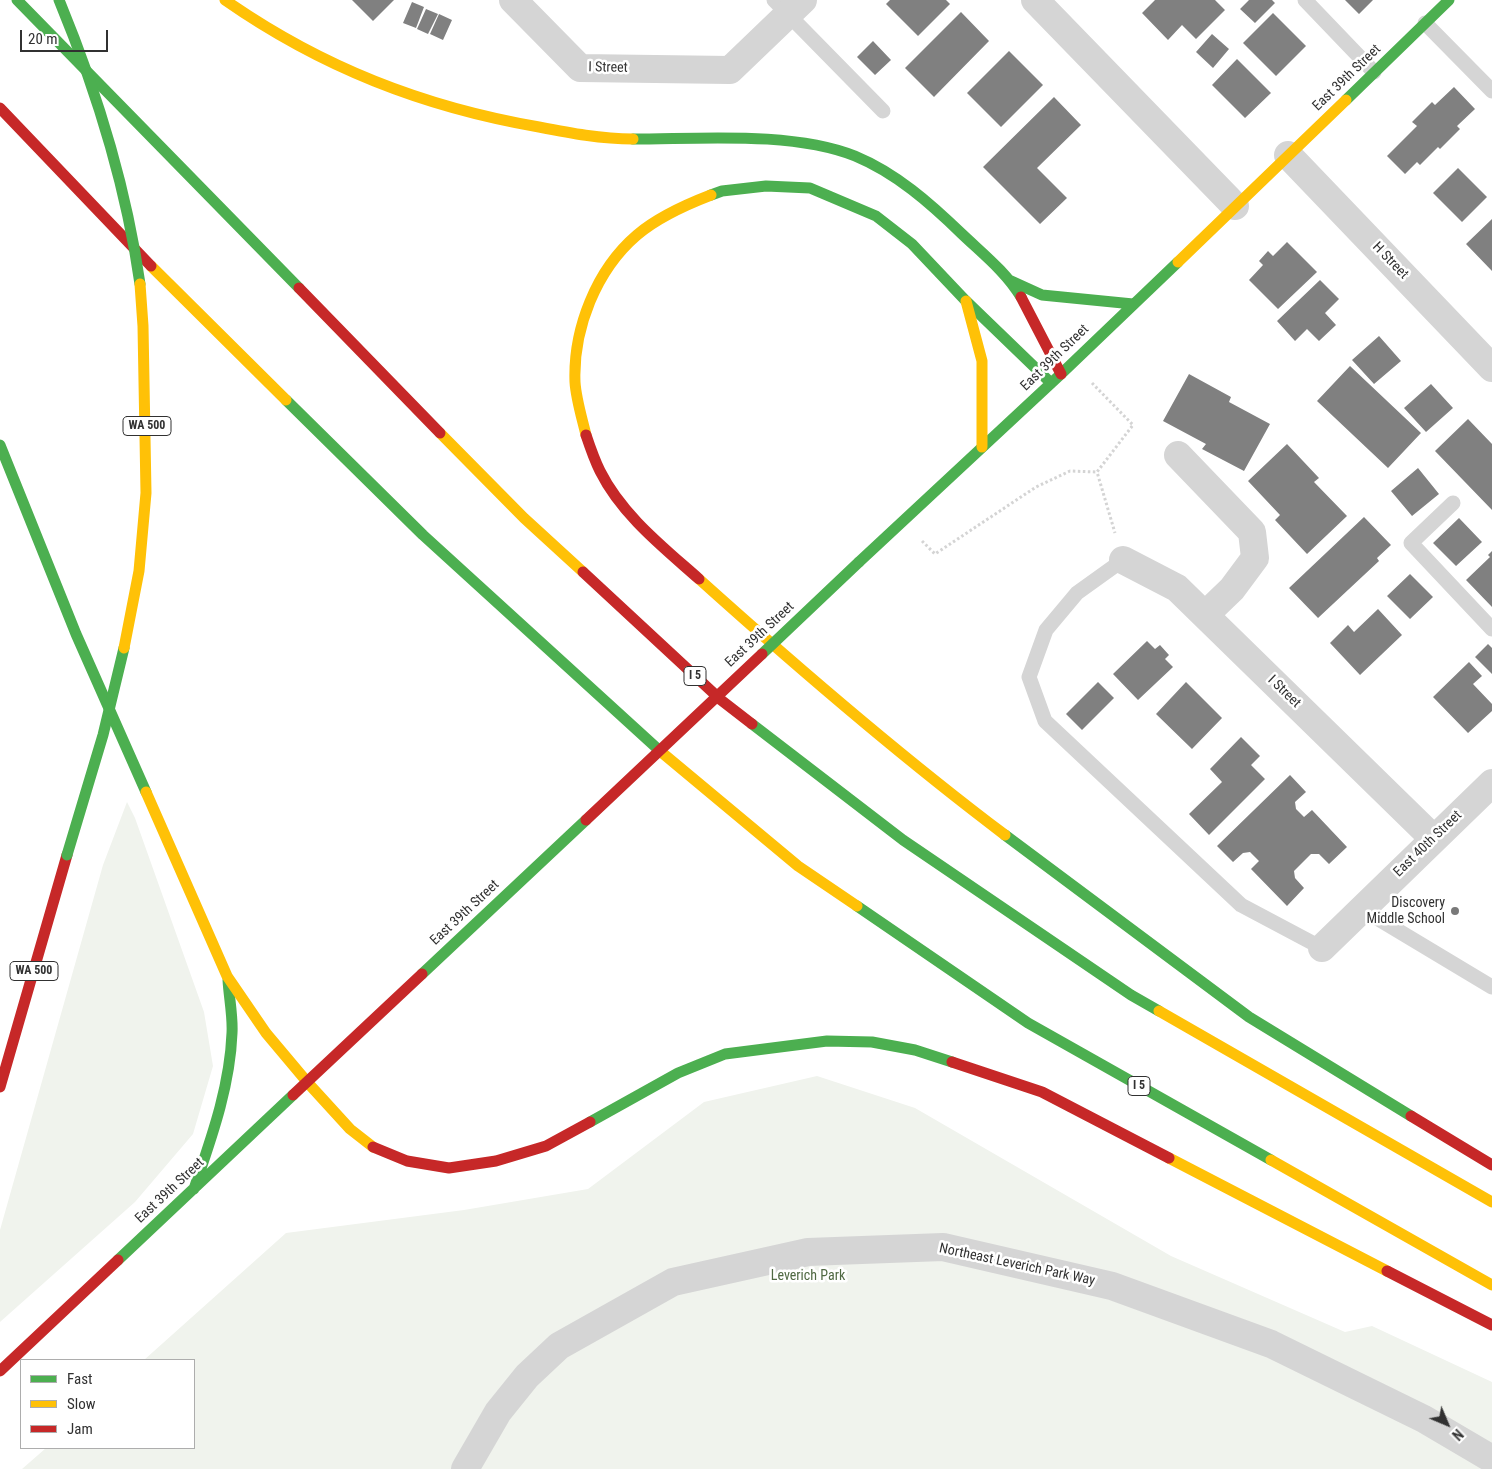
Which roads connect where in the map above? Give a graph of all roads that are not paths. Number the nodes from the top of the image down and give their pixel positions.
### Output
1 (16, 0) edge
2 (59, 0) edge
3 (225, 0) edge
4 (514, 0) edge
5 (1035, 0) edge
6 (1305, 0) edge
7 (1449, 0) edge
8 (789, 5) edge
9 (1425, 23) junction
10 (1374, 72) junction
11 (1492, 91) edge
12 (0, 108) edge
13 (883, 111) dead end
14 (1288, 155) junction
15 (1235, 206) junction
16 (1009, 280) junction
17 (965, 300) junction
18 (1133, 304) junction
19 (1492, 368) edge
20 (1061, 374) junction
21 (1051, 383) junction
22 (0, 445) edge
23 (982, 447) junction
24 (1178, 456) dead end
25 (1453, 503) dead end
26 (1123, 560) joint
27 (1205, 615) junction
28 (1492, 629) edge
29 (1492, 783) edge
30 (1434, 839) junction
31 (1362, 909) junction
32 (1322, 948) joint
33 (228, 976) junction
34 (1492, 987) edge
35 (308, 1083) junction
36 (0, 1086) edge
37 (1492, 1165) edge
38 (194, 1189) junction
39 (1492, 1202) edge
40 (1492, 1285) edge
41 (1492, 1325) edge
42 (0, 1371) edge
43 (1492, 1458) edge
44 (465, 1469) edge

1 - 39 main road, I 5
2 - 36 main road, WA 500, bridge
3 - 16 main road
4 - 8 street, I Street
5 - 15 street
6 - 10 lane
7 - 9 main road, East 39th Street
8 - 13 lane
9 - 10 main road, East 39th Street
9 - 11 lane
10 - 14 main road, East 39th Street
12 - 40 main road, I 5
14 - 15 main road, East 39th Street
14 - 19 street, H Street
15 - 18 main road, East 39th Street
16 - 18 main road
16 - 20 main road
17 - 21 main road
17 - 23 main road
17 - 37 main road
18 - 20 main road, East 39th Street
20 - 21 main road, East 39th Street
21 - 23 main road, East 39th Street
22 - 33 main road
23 - 35 main road, East 39th Street, bridge
24 - 27 street
25 - 28 lane
26 - 27 street, I Street
26 - 32 lane
27 - 30 street, I Street
29 - 30 street, East 40th Street
30 - 31 street, East 40th Street
31 - 32 street, East 40th Street
31 - 34 lane
33 - 35 main road
33 - 38 main road
35 - 38 main road, East 39th Street
35 - 41 main road
38 - 42 main road, East 39th Street
43 - 44 street, Northeast Leverich Park Way

